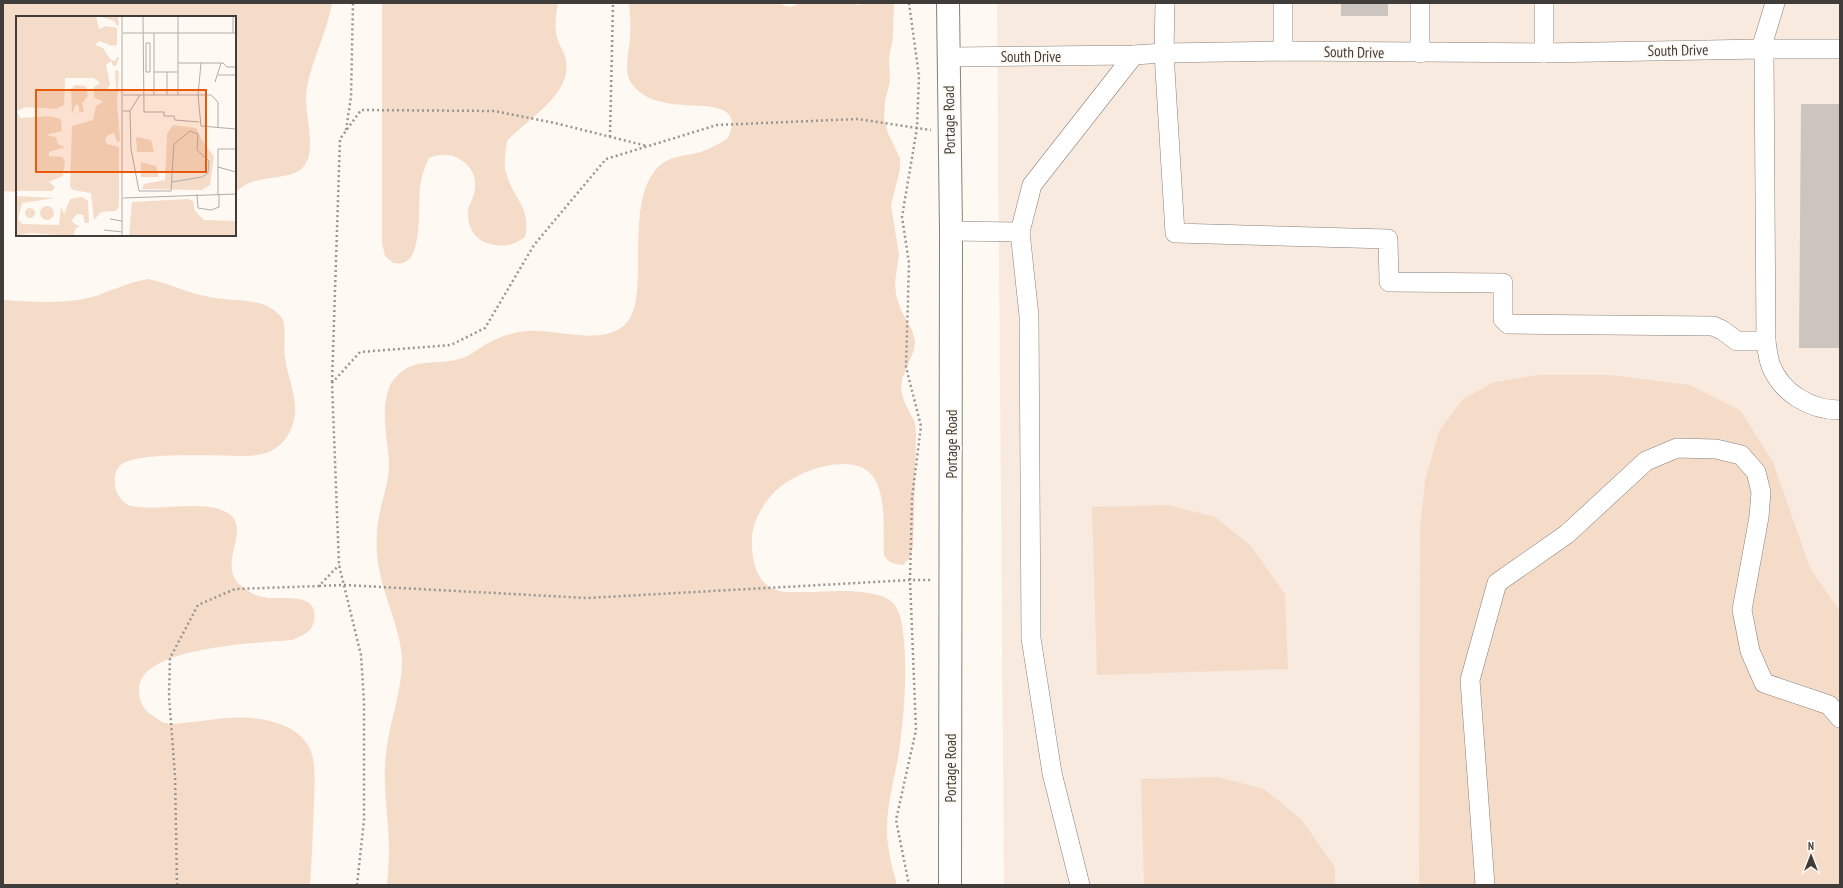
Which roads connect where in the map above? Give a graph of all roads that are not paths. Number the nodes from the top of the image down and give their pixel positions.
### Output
1 (948, 3) edge
2 (1165, 3) edge
3 (1283, 3) edge
4 (1420, 3) edge
5 (1544, 3) edge
6 (1775, 3) edge
7 (1761, 48) junction
8 (1840, 48) edge
9 (1283, 51) junction
10 (1164, 53) junction
11 (1420, 53) junction
12 (1544, 53) junction
13 (1134, 55) junction
14 (948, 57) junction
15 (951, 231) junction
16 (1020, 232) junction
17 (1766, 341) junction
18 (1840, 410) edge
19 (1840, 718) edge
20 (950, 885) edge
21 (1080, 885) edge
22 (1486, 885) edge

1 - 14 main road, Portage Road
2 - 10 lane
3 - 9 lane
4 - 11 lane
5 - 12 lane
6 - 7 lane
7 - 8 lane, South Drive
7 - 12 lane, South Drive
7 - 17 lane
9 - 10 lane, South Drive
9 - 11 lane, South Drive
10 - 13 lane, South Drive
10 - 17 lane
11 - 12 lane, South Drive
13 - 14 lane, South Drive
13 - 16 lane
14 - 15 main road, Portage Road
15 - 16 lane
15 - 20 main road, Portage Road
16 - 21 lane
17 - 18 lane
19 - 22 lane

